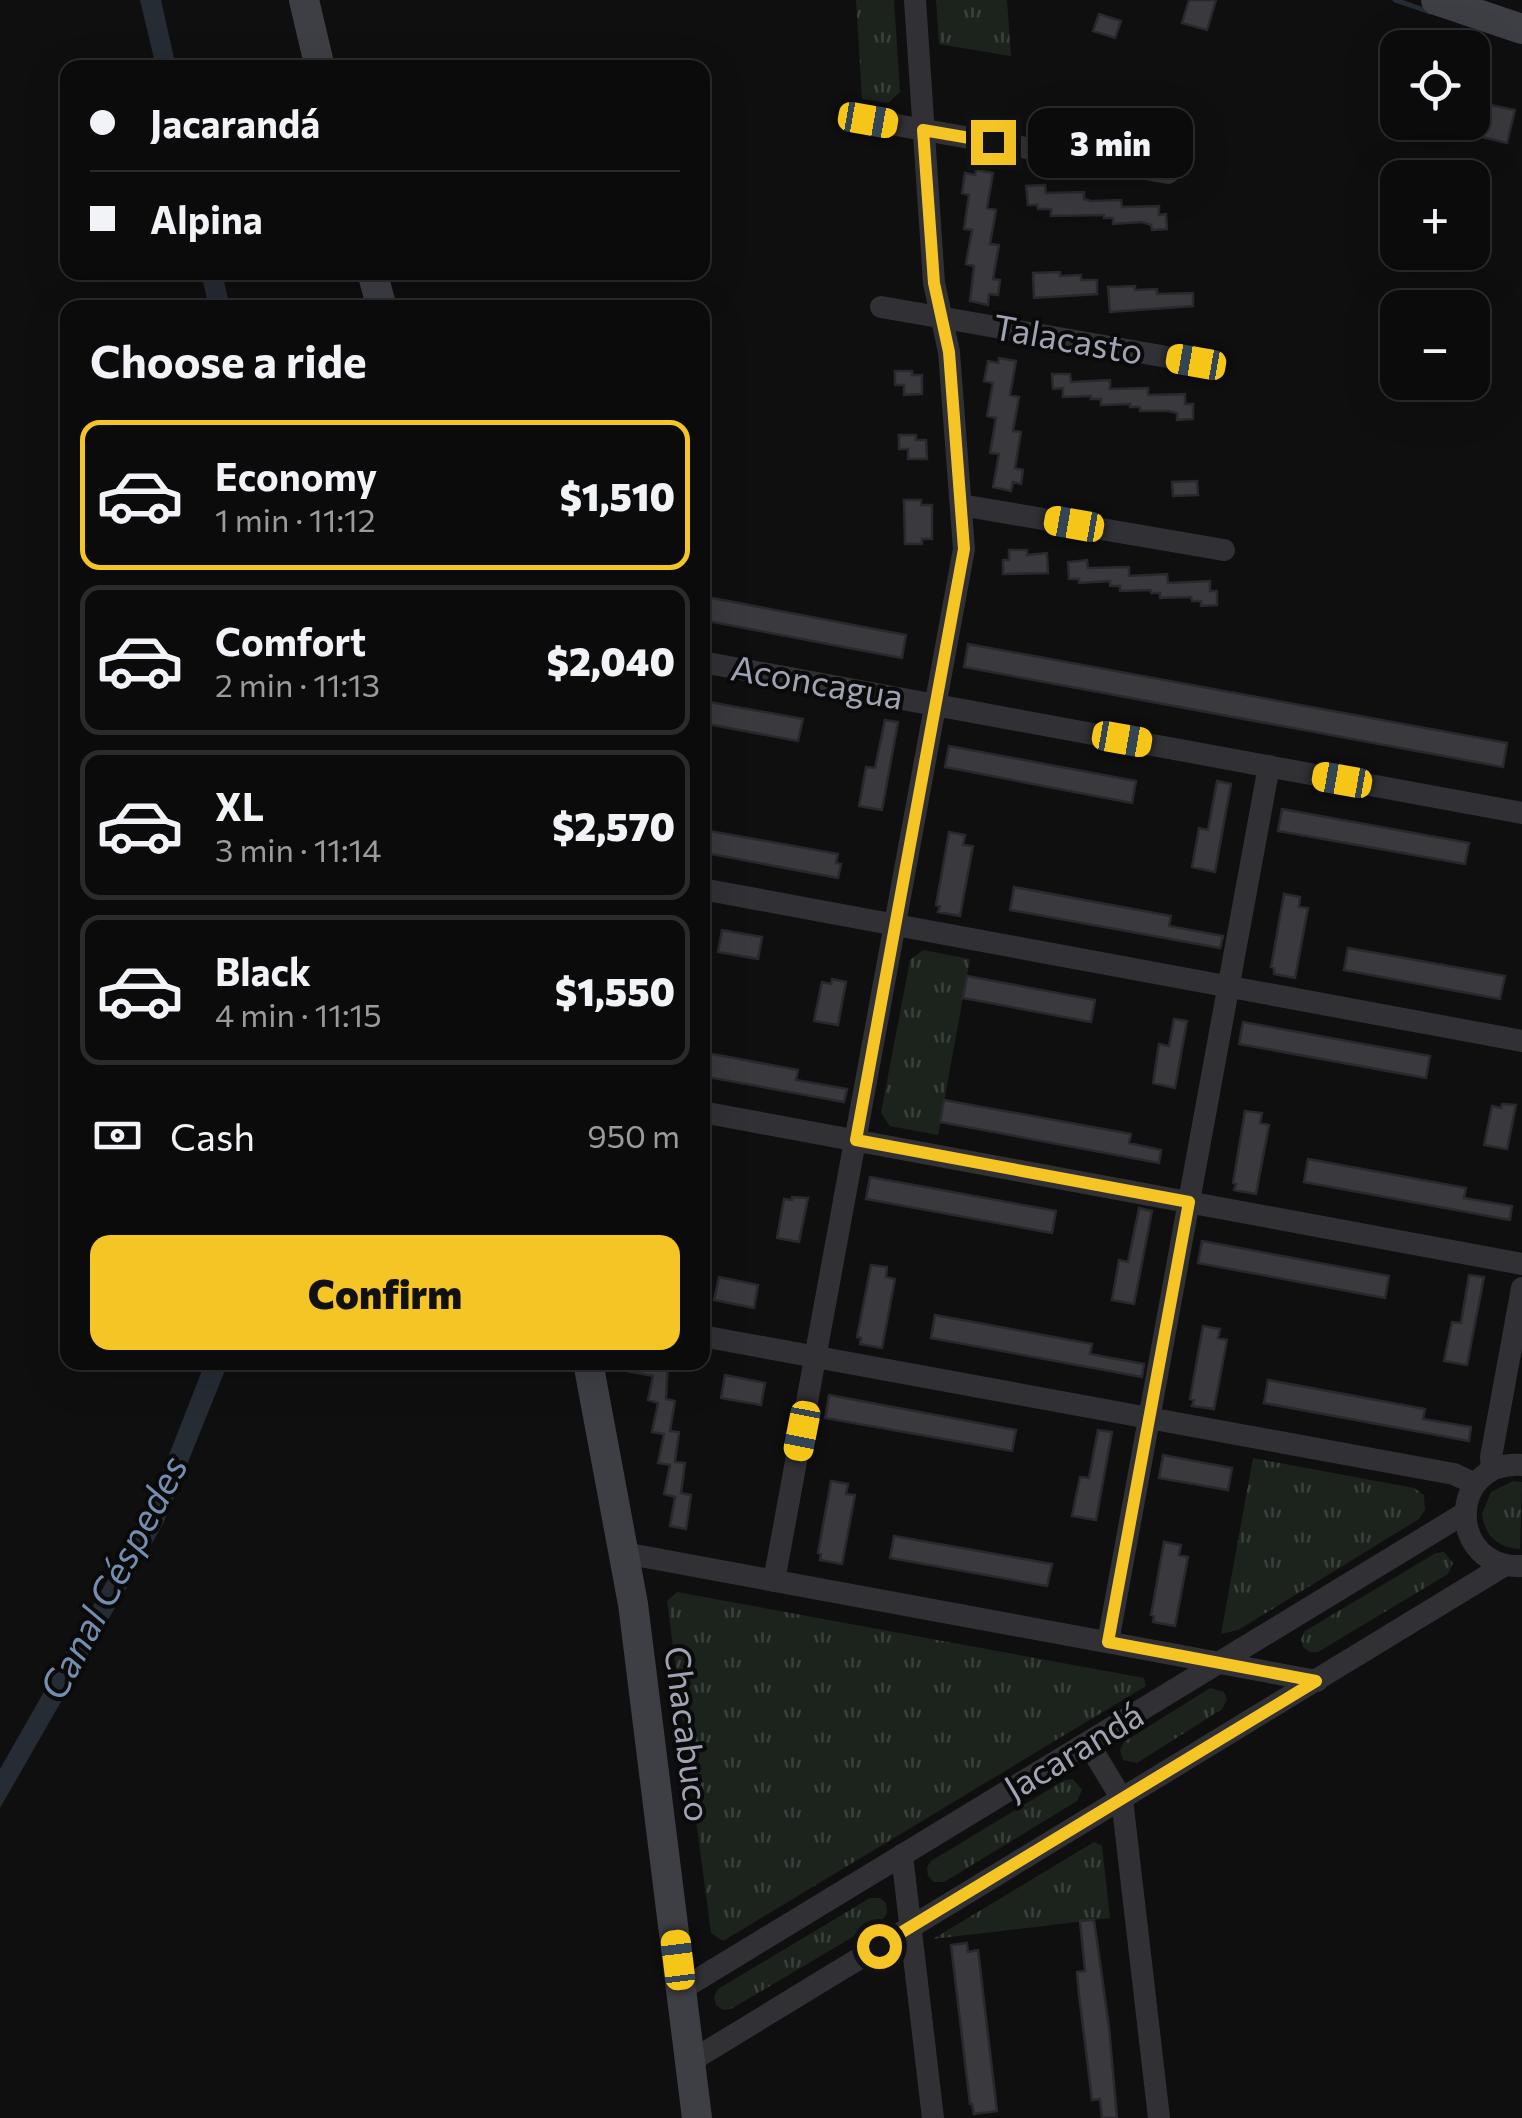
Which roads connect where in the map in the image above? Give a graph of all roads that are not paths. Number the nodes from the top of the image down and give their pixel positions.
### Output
1 (304, 0) edge
2 (914, 0) edge
3 (1436, 0) edge
4 (1522, 29) edge
5 (318, 60) edge
6 (868, 120) dead end
7 (923, 130) junction
8 (1168, 173) dead end
9 (881, 308) dead end
10 (942, 318) junction
11 (1196, 362) dead end
12 (961, 504) junction
13 (1224, 550) dead end
14 (710, 663) edge
15 (936, 705) junction
16 (1270, 766) junction
17 (1522, 813) edge
18 (710, 891) edge
19 (896, 925) junction
20 (1229, 986) junction
21 (1522, 1040) edge
22 (710, 1113) edge
23 (856, 1140) junction
24 (1189, 1202) junction
25 (1522, 1264) edge
26 (1522, 1288) edge
27 (710, 1337) edge
28 (816, 1356) junction
29 (590, 1370) edge
30 (1150, 1418) junction
31 (1522, 1465) edge
32 (1484, 1477) junction
33 (1465, 1512) junction
34 (624, 1553) junction
35 (1514, 1566) edge
36 (774, 1581) junction
37 (1108, 1642) junction
38 (1220, 1663) junction
39 (1316, 1681) junction
40 (1088, 1743) junction
41 (1122, 1799) junction
42 (902, 1855) junction
43 (911, 1927) junction
44 (682, 1989) junction
45 (691, 2061) junction
46 (697, 2118) edge
47 (933, 2118) edge
48 (1159, 2118) edge

1 - 5 street
2 - 7 street
3 - 4 street
6 - 7 street
7 - 8 street
7 - 10 street
9 - 10 street, Talacasto
10 - 11 street, Talacasto
10 - 12 street
12 - 13 street
12 - 15 street
14 - 15 street, Aconcagua
15 - 16 street, Aconcagua
15 - 19 street
16 - 17 street, Aconcagua
16 - 20 street
18 - 19 street
19 - 20 street
19 - 23 street
20 - 21 street
20 - 24 street
22 - 23 street
23 - 24 street
23 - 28 street
24 - 25 street
24 - 30 street
26 - 32 street
27 - 28 street
28 - 30 street
28 - 36 street
29 - 34 street, Chacabuco
30 - 32 street
30 - 37 street
31 - 32 street
32 - 33 street
33 - 35 street, Jacarandá
33 - 38 street, Jacarandá
34 - 36 street
34 - 44 street, Chacabuco
35 - 39 street, Jacarandá
36 - 37 street
37 - 38 street
38 - 39 street
38 - 40 street, Jacarandá
39 - 41 street, Jacarandá
40 - 41 street
40 - 42 street, Jacarandá
41 - 43 street, Jacarandá
41 - 48 street
42 - 43 street
42 - 44 street, Jacarandá
43 - 45 street, Jacarandá
43 - 47 street
44 - 45 street, Chacabuco
45 - 46 street, Chacabuco

